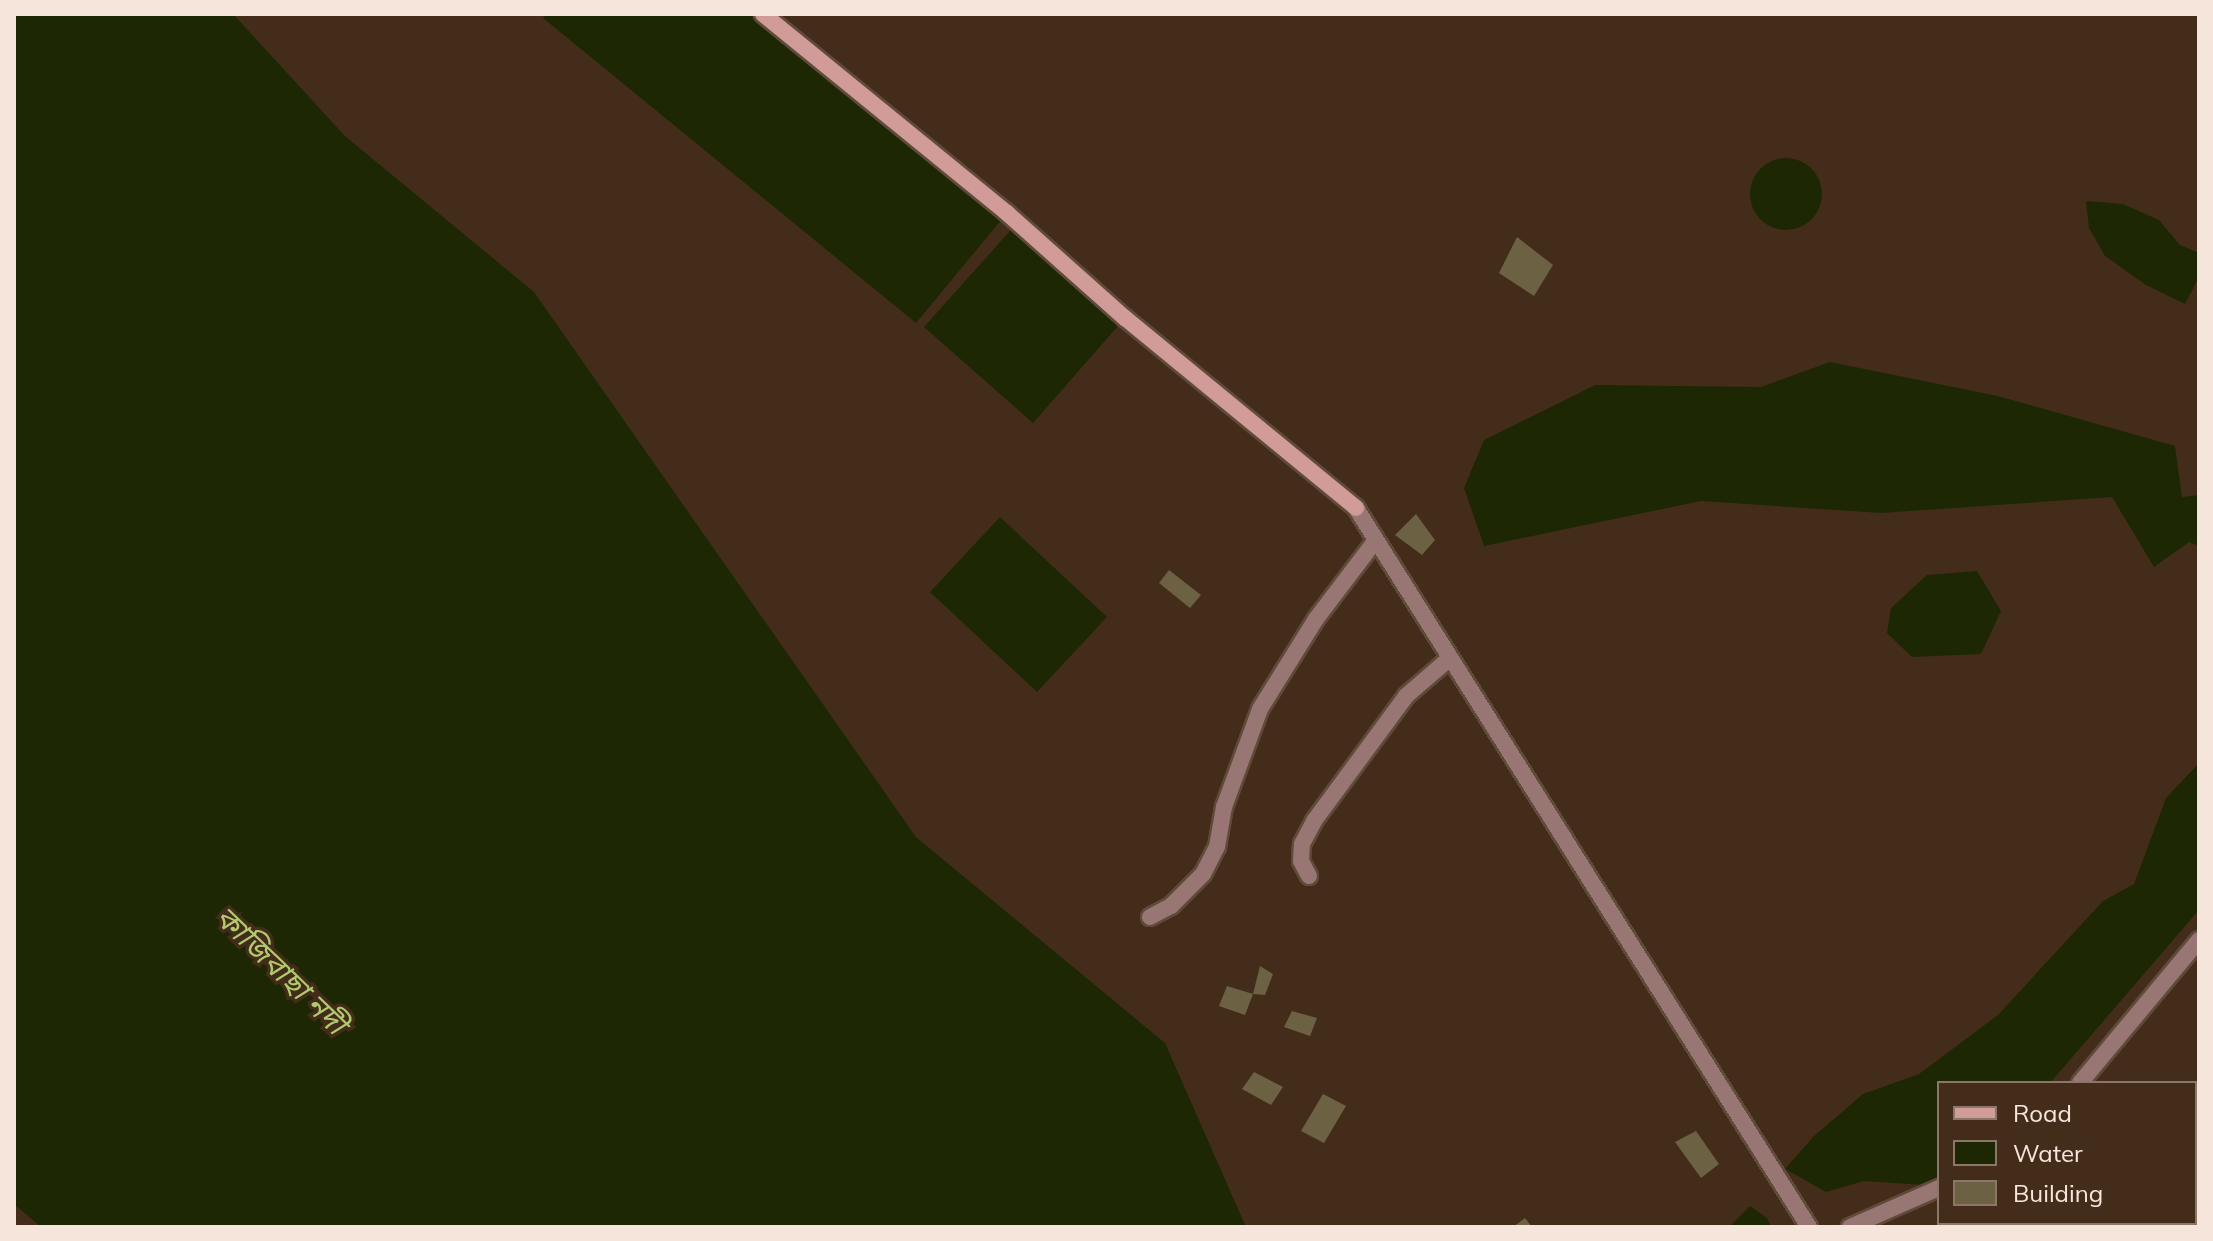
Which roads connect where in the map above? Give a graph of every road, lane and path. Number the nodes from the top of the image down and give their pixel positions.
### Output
1 (763, 14) edge
2 (1376, 540) junction
3 (1450, 658) junction
4 (1309, 876) dead end
5 (1150, 917) dead end
6 (2199, 940) edge
7 (2082, 1081) edge
8 (1937, 1189) edge
9 (1809, 1227) edge
10 (1850, 1227) edge

1 - 2 street
2 - 3 street
2 - 5 street
3 - 4 street
3 - 9 street
6 - 7 street
8 - 10 street

